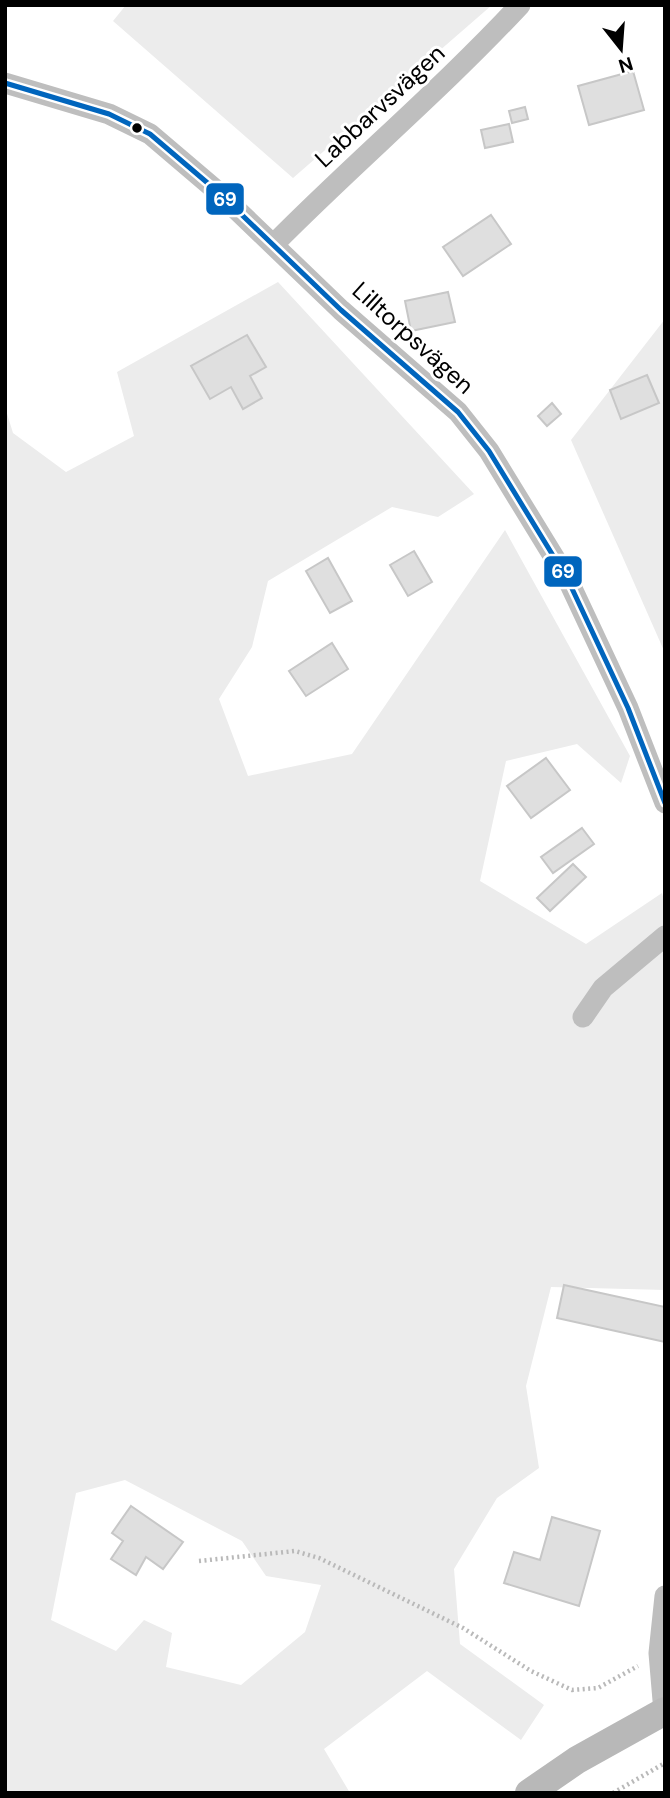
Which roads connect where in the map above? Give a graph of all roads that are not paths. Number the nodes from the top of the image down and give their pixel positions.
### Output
1 (520, 5) edge
2 (5, 83) edge
3 (274, 244) junction
4 (665, 803) edge
5 (665, 936) edge
6 (583, 1017) dead end
7 (665, 1596) edge
8 (665, 1712) edge
9 (529, 1793) edge

1 - 3 street, Labbarvsvägen
2 - 3 street, Lilltorpsvägen
3 - 4 street, Lilltorpsvägen
5 - 6 street
7 - 8 street
8 - 9 main road

